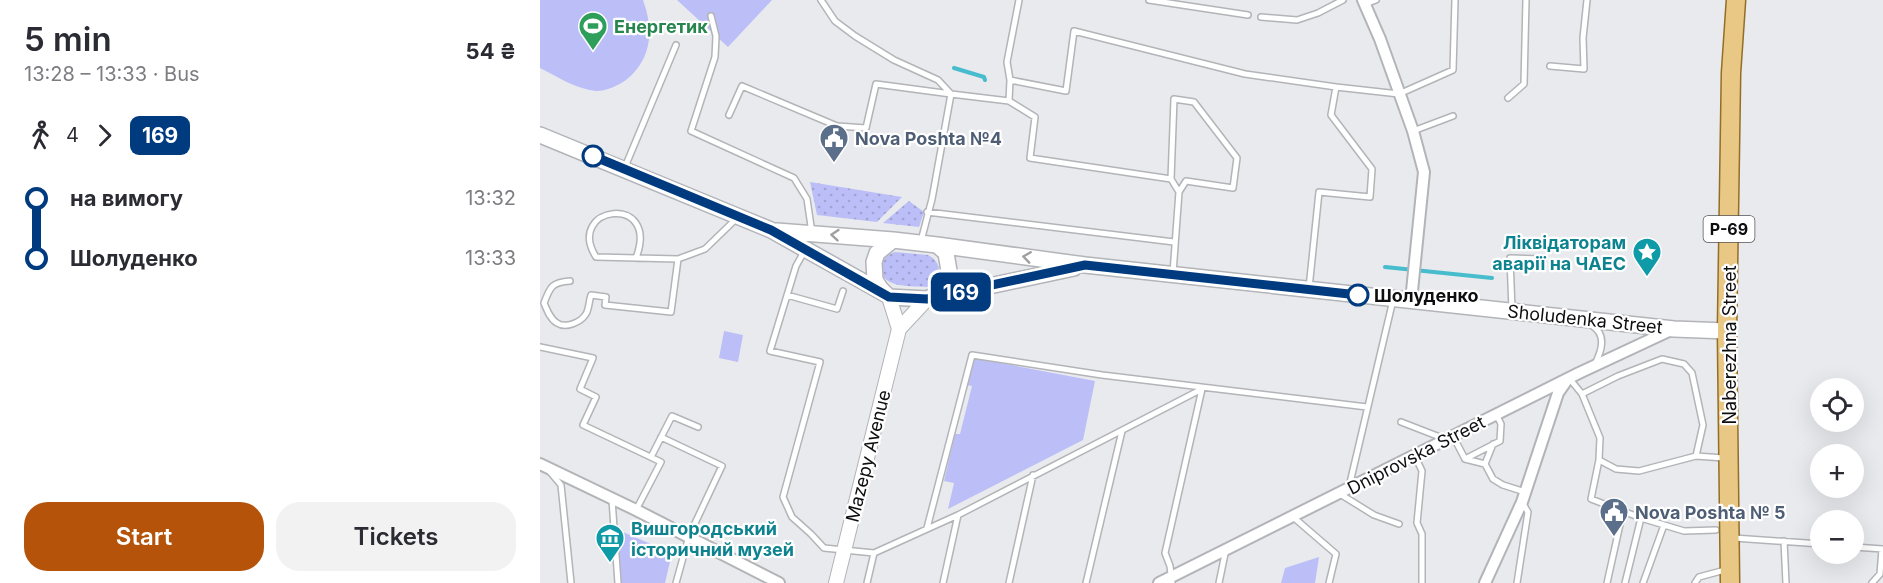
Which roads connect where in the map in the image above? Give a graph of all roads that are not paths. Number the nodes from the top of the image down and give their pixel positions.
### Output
1 (821, 0) edge
2 (1019, 0) edge
3 (1149, 0) edge
4 (1342, 0) edge
5 (1455, 0) edge
6 (1526, 0) edge
7 (1587, 0) edge
8 (1736, 0) edge
9 (1368, 1) edge
10 (1248, 15) dead end
11 (711, 16) dead end
12 (1261, 17) dead end
13 (676, 45) dead end
14 (1550, 66) dead end
15 (1010, 80) junction
16 (1336, 87) junction
17 (951, 94) junction
18 (1399, 94) junction
19 (1508, 98) dead end
20 (1009, 101) junction
21 (729, 115) dead end
22 (1453, 116) dead end
23 (1413, 131) junction
24 (540, 135) edge
25 (624, 169) junction
26 (1170, 179) junction
27 (1179, 192) junction
28 (927, 212) junction
29 (738, 217) junction
30 (771, 230) junction
31 (812, 233) junction
32 (893, 240) junction
33 (1174, 242) junction
34 (921, 243) junction
35 (937, 244) junction
36 (806, 248) junction
37 (636, 258) junction
38 (678, 258) junction
39 (1543, 259) dead end
40 (1085, 265) junction
41 (1173, 275) junction
42 (570, 281) dead end
43 (1309, 289) junction
44 (843, 291) dead end
45 (787, 295) junction
46 (888, 296) junction
47 (1393, 298) junction
48 (928, 299) junction
49 (1411, 300) junction
50 (1512, 311) junction
51 (1581, 319) junction
52 (899, 329) junction
53 (1674, 329) junction
54 (1727, 331) junction
55 (540, 347) edge
56 (1595, 365) junction
57 (1569, 378) junction
58 (1203, 388) junction
59 (1582, 394) junction
60 (1367, 408) junction
61 (1496, 414) junction
62 (1401, 422) dead end
63 (698, 427) dead end
64 (1122, 431) junction
65 (661, 437) junction
66 (1450, 438) junction
67 (1493, 444) junction
68 (1414, 455) junction
69 (1696, 456) junction
70 (651, 457) junction
71 (1729, 458) junction
72 (1465, 459) junction
73 (1599, 460) junction
74 (1485, 464) junction
75 (543, 466) edge
76 (1033, 475) junction
77 (1349, 487) junction
78 (1339, 493) junction
79 (1524, 497) junction
80 (612, 498) junction
81 (636, 510) junction
82 (1623, 511) junction
83 (958, 515) junction
84 (1292, 516) junction
85 (1641, 518) junction
86 (1400, 524) dead end
87 (1664, 525) junction
88 (927, 528) junction
89 (1722, 534) junction
90 (688, 536) junction
91 (1784, 541) junction
92 (1810, 543) edge
93 (1864, 548) edge
94 (1226, 549) junction
95 (1883, 549) edge
96 (844, 550) junction
97 (874, 553) junction
98 (1730, 576) edge
99 (1172, 580) edge
100 (571, 583) edge
101 (618, 583) edge
102 (676, 583) edge
103 (778, 583) edge
104 (836, 583) edge
105 (867, 583) edge
106 (943, 583) edge
107 (1009, 583) edge
108 (1086, 583) edge
109 (1159, 583) edge
110 (1219, 583) edge
111 (1329, 583) edge
112 (1422, 583) edge
113 (1485, 583) edge
114 (1517, 583) edge
115 (1607, 583) edge
116 (1625, 583) edge
117 (1643, 583) edge
118 (1695, 583) edge
119 (1786, 583) edge
120 (1872, 583) edge

1 - 17 lane
2 - 15 lane
3 - 10 lane
4 - 12 lane
5 - 18 lane
6 - 19 lane
7 - 14 lane
8 - 54 main road, Naberezhna Street / Р-69
9 - 18 street
11 - 31 lane
13 - 25 lane
15 - 16 lane
15 - 20 lane
16 - 18 lane
16 - 43 lane
17 - 20 lane
17 - 21 lane
17 - 28 lane
18 - 23 street
20 - 26 lane
22 - 23 lane
23 - 49 street
24 - 25 main road
25 - 29 main road
26 - 27 lane
26 - 27 lane
27 - 33 lane
28 - 33 lane
28 - 34 lane
29 - 30 main road
29 - 38 lane
30 - 31 main road
30 - 36 main road
32 -> 31 main road
32 - 34 main road
32 - 46 main road
33 - 41 lane
34 - 35 main road
40 -> 35 main road, Sholudenka Street
35 - 48 main road
36 - 45 lane
36 - 46 main road
37 - 37 lane
37 - 38 lane
38 - 42 lane
39 - 50 lane
40 - 41 main road, Sholudenka Street
40 - 48 main road, Sholudenka Street
41 - 43 main road, Sholudenka Street
43 - 47 main road, Sholudenka Street
44 - 45 lane
45 - 96 lane
46 - 48 main road
46 - 52 street
47 - 49 main road, Sholudenka Street
47 - 60 lane
48 - 52 street, Mazepy Avenue
49 - 50 main road, Sholudenka Street
50 - 51 main road, Sholudenka Street
51 - 53 main road, Sholudenka Street
51 - 56 lane
52 - 96 street, Mazepy Avenue
53 - 54 main road, Sholudenka Street
53 - 56 street, Dniprovska Street
54 - 71 main road, Naberezhna Street / Р-69
55 - 70 lane
56 - 57 street, Dniprovska Street
57 - 59 lane
57 - 61 street, Dniprovska Street
57 - 79 street
58 - 60 lane
58 - 64 lane
58 - 88 lane
58 - 99 lane
59 - 69 lane
59 - 73 lane
60 - 77 lane
61 - 66 street, Dniprovska Street
61 - 67 lane
62 - 66 lane
63 - 65 lane
64 - 76 lane
64 - 108 lane
65 - 70 lane
65 - 90 lane
66 - 68 street, Dniprovska Street
66 - 72 lane
67 - 72 lane
67 - 74 lane
68 - 77 street, Dniprovska Street
68 - 112 lane
69 - 71 lane
69 - 73 lane
70 - 81 lane
71 - 89 main road, Naberezhna Street / Р-69
72 - 74 lane
73 - 82 lane
74 - 79 lane
75 - 80 street
75 - 100 lane
76 - 83 lane
76 - 107 lane
77 - 78 street, Dniprovska Street
78 - 84 street, Dniprovska Street
78 - 86 lane
79 - 113 street
79 - 114 lane
80 - 81 street
80 - 101 lane
81 - 90 street
82 - 85 lane
82 - 115 lane
83 - 88 lane
83 - 106 lane
84 - 94 street, Dniprovska Street
84 - 111 lane
85 - 87 lane
85 - 116 lane
87 - 89 lane
87 - 117 lane
88 - 97 lane
89 - 91 lane
89 - 98 main road, Naberezhna Street / Р-69
90 - 102 lane
90 - 103 street
91 - 92 lane
91 - 119 lane
93 - 95 lane
94 - 99 street, Dniprovska Street
94 - 110 lane
95 - 120 lane
96 - 97 lane
96 - 104 street, Mazepy Avenue
97 - 105 lane
98 - 118 lane
99 - 109 street, Dniprovska Street

